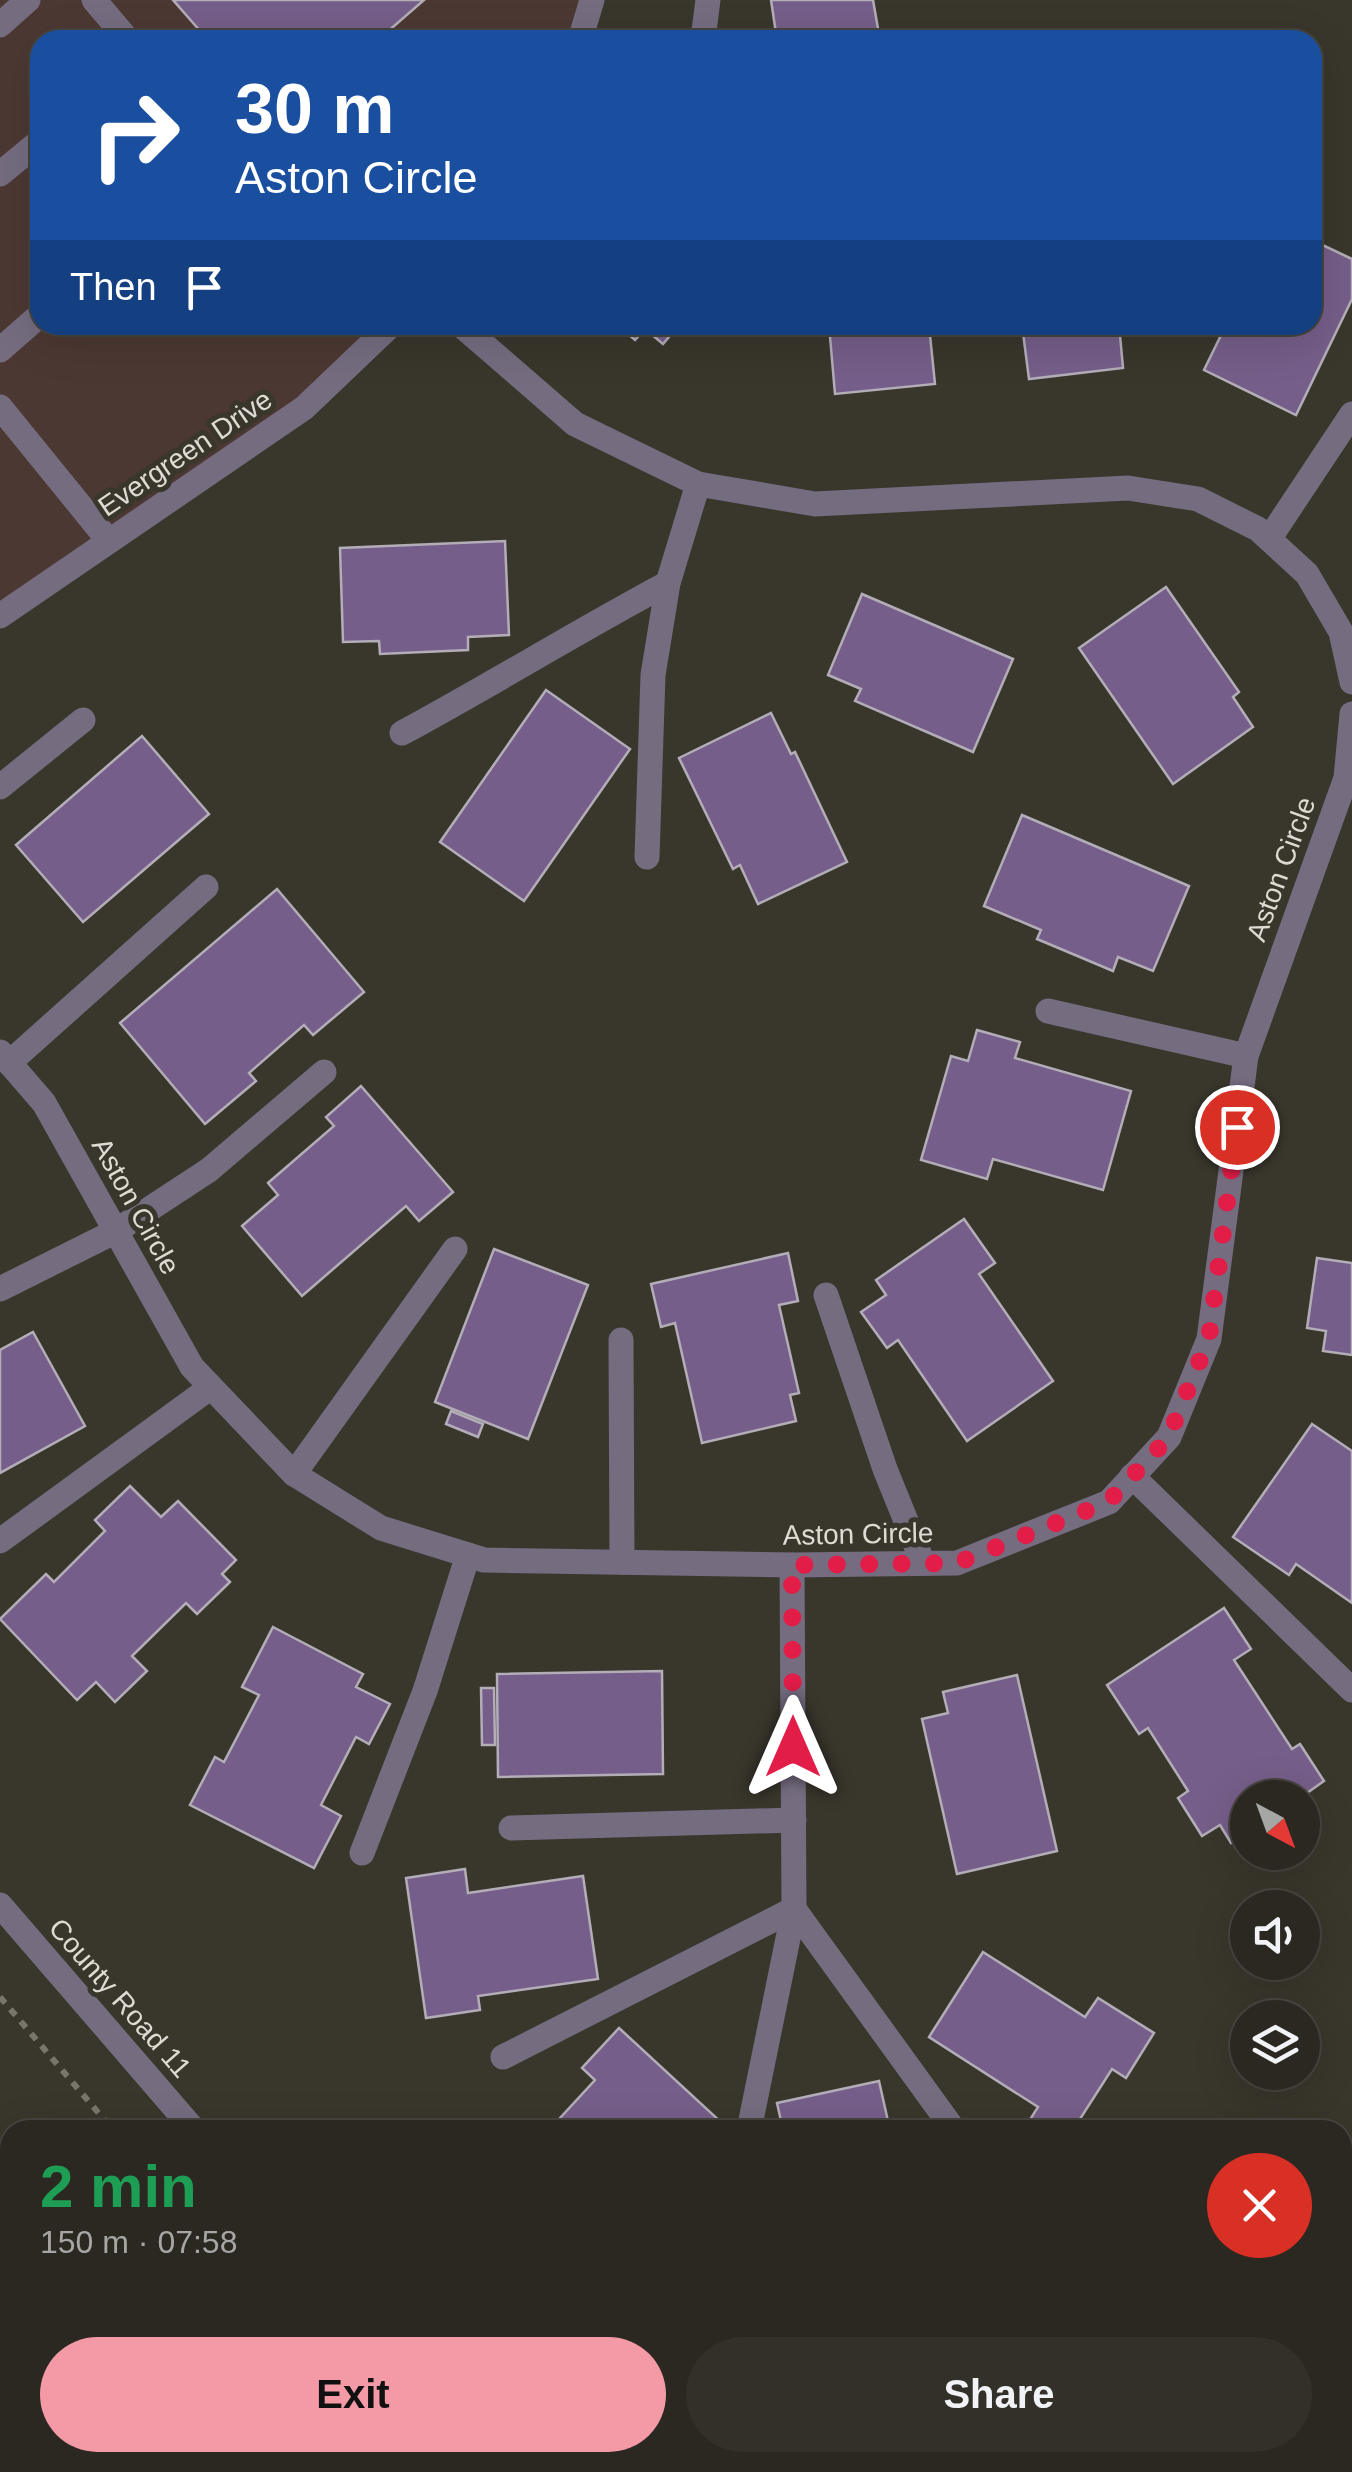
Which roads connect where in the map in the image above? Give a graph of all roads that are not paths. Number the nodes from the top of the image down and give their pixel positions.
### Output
1 (28, 0) edge
2 (94, 0) edge
3 (592, 0) edge
4 (708, 0) edge
5 (0, 25) edge
6 (120, 30) edge
7 (583, 30) edge
8 (704, 30) edge
9 (30, 148) edge
10 (0, 174) edge
11 (30, 324) edge
12 (377, 335) edge
13 (473, 335) edge
14 (0, 350) edge
15 (0, 407) edge
16 (1352, 414) edge
17 (698, 484) junction
18 (1269, 539) junction
19 (109, 541) junction
20 (668, 583) junction
21 (1341, 611) edge
22 (0, 616) edge
23 (1352, 682) edge
24 (1352, 714) edge
25 (82, 720) dead end
26 (402, 733) dead end
27 (0, 788) edge
28 (648, 858) dead end
29 (206, 887) dead end
30 (1048, 1011) dead end
31 (1246, 1056) junction
32 (5, 1058) edge
33 (324, 1072) dead end
34 (116, 1232) junction
35 (456, 1249) dead end
36 (0, 1289) edge
37 (826, 1295) dead end
38 (620, 1340) dead end
39 (211, 1386) junction
40 (294, 1474) junction
41 (1132, 1476) junction
42 (0, 1541) edge
43 (468, 1556) junction
44 (622, 1562) junction
45 (923, 1564) junction
46 (792, 1565) junction
47 (1352, 1690) edge
48 (794, 1820) junction
49 (511, 1828) dead end
50 (362, 1853) dead end
51 (0, 1906) edge
52 (794, 1909) junction
53 (502, 2057) dead end
54 (185, 2120) edge
55 (751, 2120) edge
56 (947, 2120) edge

1 - 5 street
2 - 6 street
3 - 7 street
4 - 8 street
9 - 10 street
11 - 14 street
12 - 19 street, Evergreen Drive
13 - 17 street
15 - 19 street
16 - 18 street
17 - 18 street
17 - 20 street
18 - 21 street
19 - 22 street, Evergreen Drive
20 - 26 street
20 - 28 street
21 - 23 street
24 - 31 street, Aston Circle
25 - 27 street
29 - 32 street
30 - 31 street
31 - 41 street, Aston Circle
32 - 34 street, Aston Circle
33 - 34 street
34 - 36 street
34 - 39 street, Aston Circle
35 - 40 street
37 - 45 street
38 - 44 street
39 - 40 street, Aston Circle
39 - 42 street
40 - 43 street, Aston Circle
41 - 45 street, Aston Circle
41 - 47 street
43 - 44 street, Aston Circle
43 - 50 street
44 - 46 street, Aston Circle
45 - 46 street, Aston Circle
46 - 48 street
48 - 49 street
48 - 52 street
51 - 54 street, County Road 11
52 - 53 street
52 - 55 street
52 - 56 street

